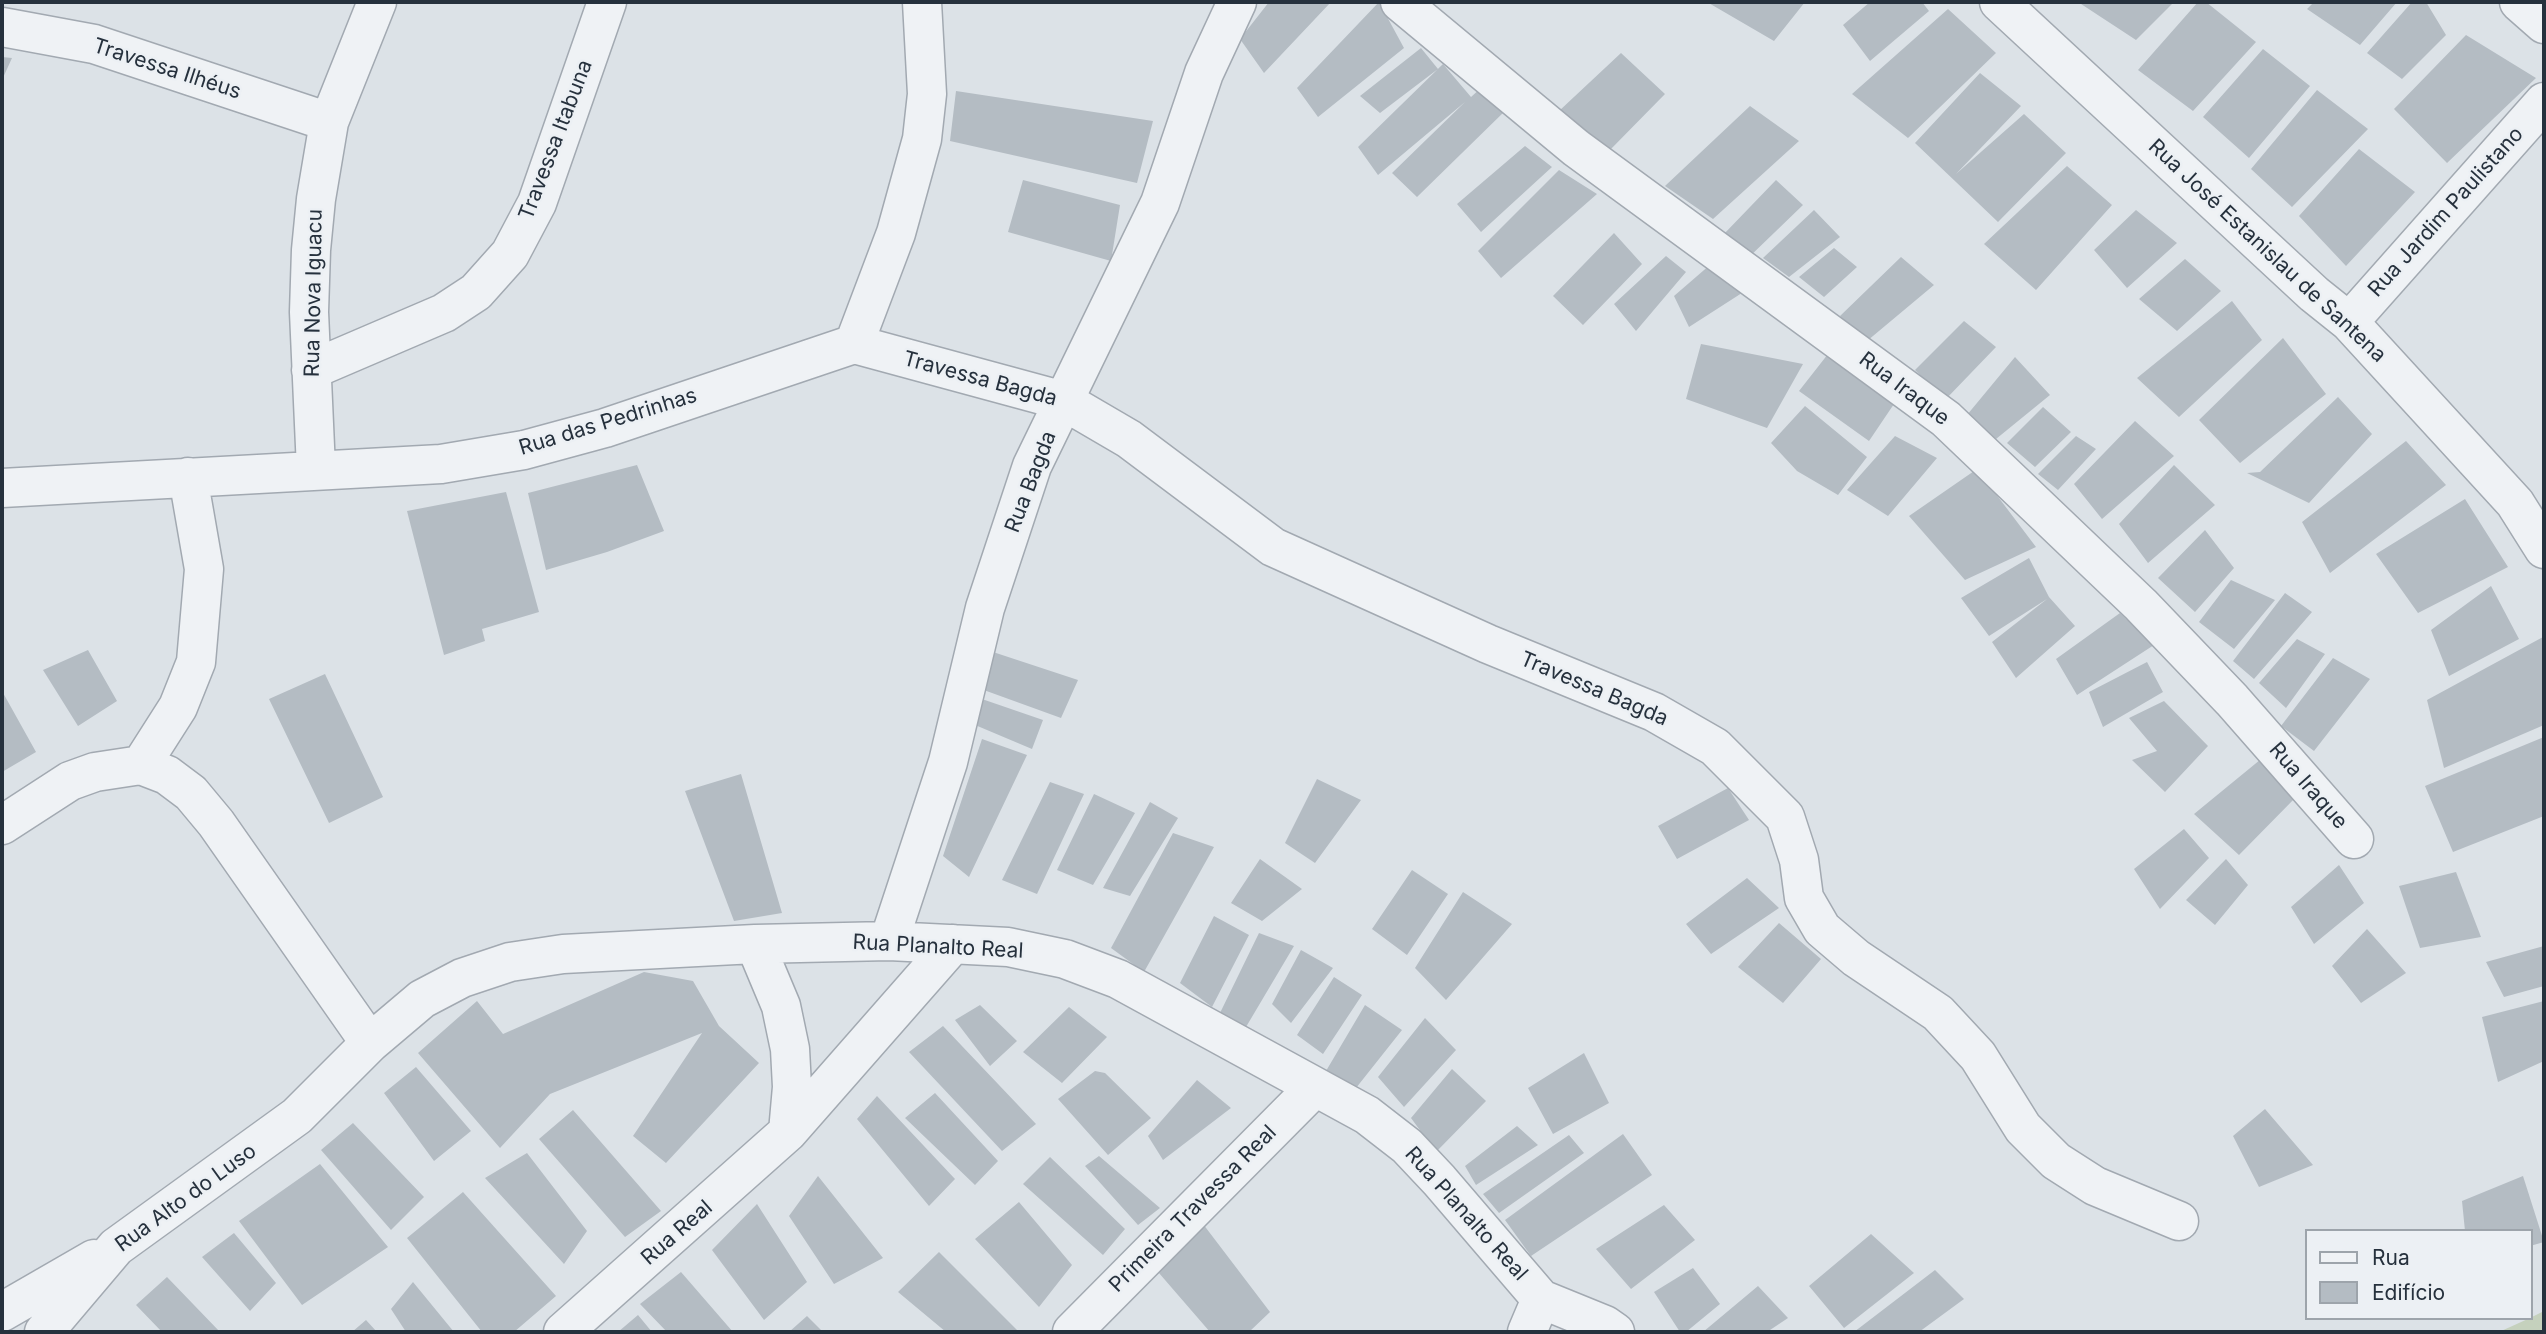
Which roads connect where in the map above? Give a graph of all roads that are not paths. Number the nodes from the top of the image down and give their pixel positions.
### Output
1 (377, 2) edge
2 (607, 2) edge
3 (922, 2) edge
4 (1237, 2) edge
5 (1400, 2) edge
6 (1999, 2) edge
7 (2519, 2) edge
8 (2544, 24) edge
9 (2, 27) edge
10 (2544, 102) edge
11 (329, 122) junction
12 (2349, 322) junction
13 (854, 344) junction
14 (311, 370) junction
15 (1064, 401) junction
16 (316, 469) junction
17 (188, 477) junction
18 (2, 488) edge
19 (2544, 549) edge
20 (141, 765) junction
21 (2, 825) edge
22 (2354, 839) dead end
23 (889, 942) junction
24 (755, 944) junction
25 (953, 944) junction
26 (370, 1043) junction
27 (1315, 1087) junction
28 (788, 1132) junction
29 (2179, 1221) dead end
30 (116, 1247) junction
31 (2, 1312) edge
32 (1534, 1316) edge
33 (44, 1332) edge
34 (563, 1332) edge
35 (1072, 1332) edge
36 (1615, 1332) edge

1 - 11 street, Rua Nova Iguacu
2 - 14 street, Travessa Itabuna
3 - 13 street
4 - 15 street, Rua Bagda
5 - 22 street, Rua Iraque
6 - 12 street, Rua José Estanislau de Santena
7 - 8 street
9 - 11 street, Travessa Ilhéus
10 - 12 street, Rua Jardim Paulistano
11 - 14 street, Rua Nova Iguacu
12 - 19 street, Rua José Estanislau de Santena
13 - 15 street, Travessa Bagda
13 - 16 street, Rua das Pedrinhas
14 - 16 street, Rua Nova Iguacu
15 - 23 street, Rua Bagda
15 - 29 street, Travessa Bagda
16 - 17 street, Rua das Pedrinhas
17 - 18 street, Rua das Pedrinhas
17 - 20 street
20 - 21 street
20 - 26 street
23 - 24 street, Rua Planalto Real
23 - 25 street, Rua Planalto Real
24 - 26 street, Rua Planalto Real
24 - 28 street
25 - 27 street, Rua Planalto Real
25 - 28 street, Rua Real
26 - 30 street, Rua Alto do Luso
27 - 32 street, Rua Planalto Real
27 - 35 street, Primeira Travessa Real
28 - 34 street, Rua Real
30 - 31 street
30 - 33 street, Rua Alto do Luso
32 - 36 street, Rua Planalto Real

